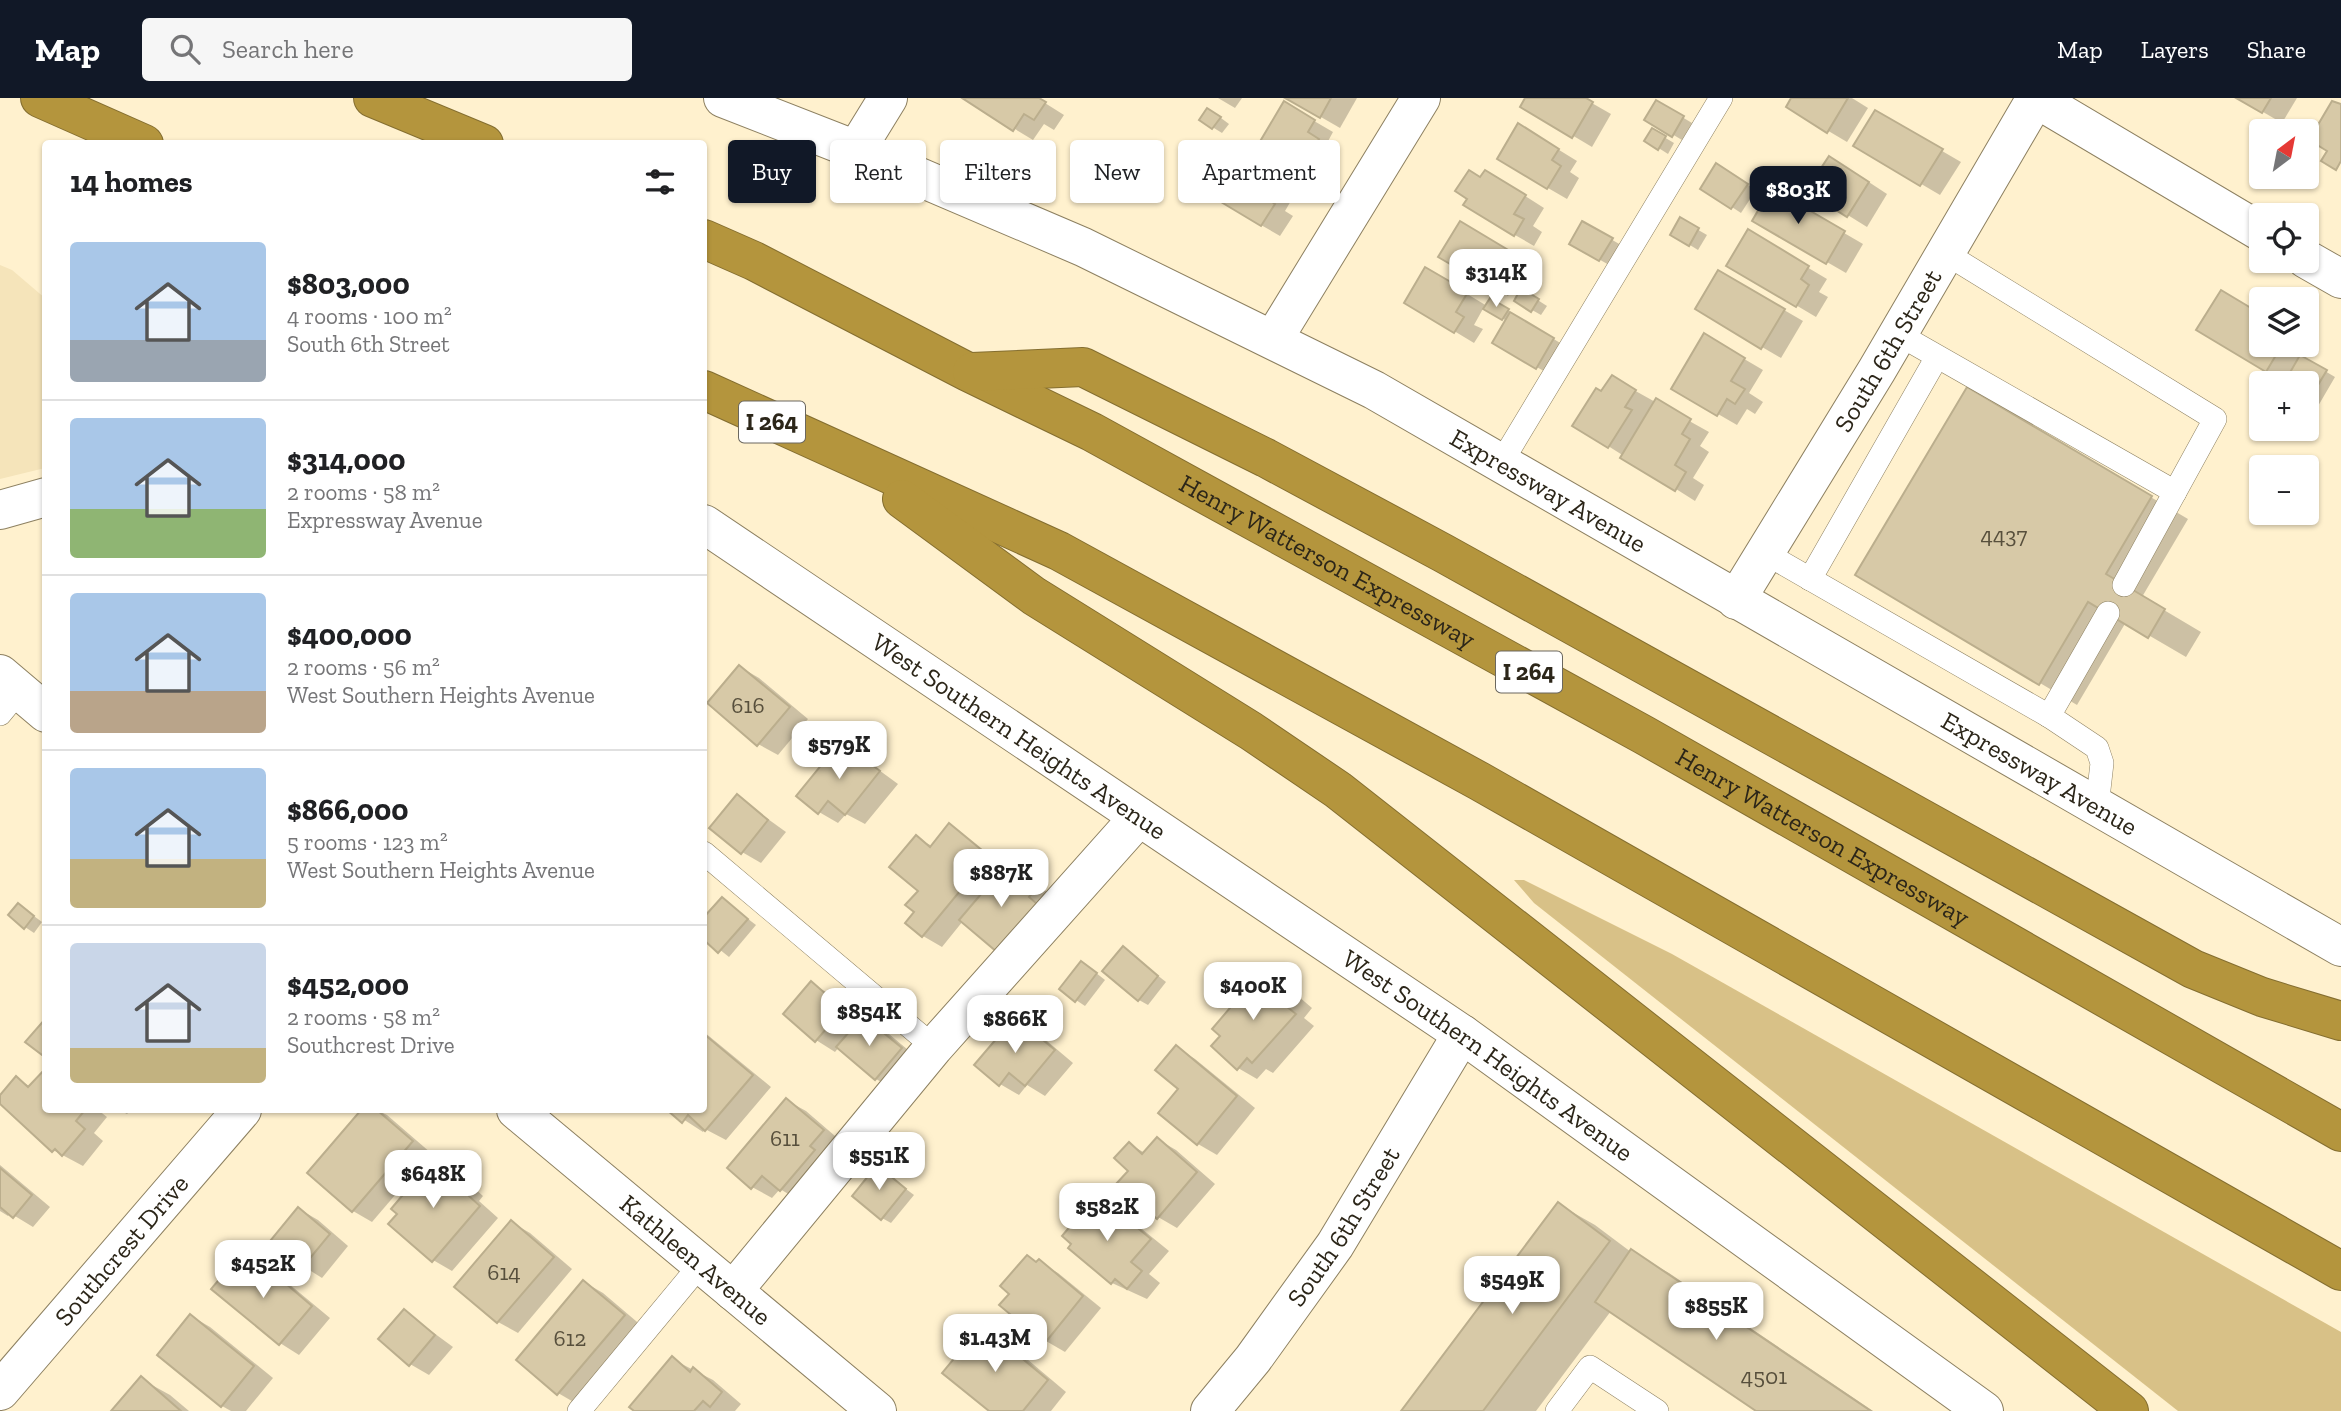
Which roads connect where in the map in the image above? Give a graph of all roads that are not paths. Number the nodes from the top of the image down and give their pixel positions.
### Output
1 (40, 98) edge
2 (373, 98) edge
3 (723, 98) edge
4 (888, 98) edge
5 (1421, 98) edge
6 (1721, 98) edge
7 (2035, 98) edge
8 (135, 140) edge
9 (474, 140) edge
10 (830, 140) edge
11 (862, 140) edge
12 (926, 180) edge
13 (2249, 225) edge
14 (707, 240) edge
15 (1945, 253) junction
16 (2319, 266) edge
17 (2341, 279) edge
18 (1898, 334) junction
19 (1274, 338) junction
20 (1937, 357) junction
21 (968, 372) junction
22 (707, 391) edge
23 (841, 454) junction
24 (1501, 463) junction
25 (2175, 492) junction
26 (42, 498) edge
27 (0, 510) edge
28 (707, 526) edge
29 (1765, 553) junction
30 (1810, 579) junction
31 (2124, 585) dead end
32 (1737, 600) junction
33 (2108, 613) dead end
34 (2049, 716) junction
35 (2097, 807) junction
36 (1139, 817) junction
37 (707, 856) edge
38 (2341, 947) edge
39 (2341, 1021) edge
40 (1462, 1034) junction
41 (934, 1047) junction
42 (239, 1113) edge
43 (520, 1113) edge
44 (2341, 1132) edge
45 (701, 1264) junction
46 (2341, 1271) edge
47 (733, 1291) junction
48 (0, 1391) edge
49 (579, 1411) edge
50 (877, 1411) edge
51 (1210, 1411) edge
52 (1557, 1411) edge
53 (1657, 1411) edge
54 (1984, 1411) edge
55 (2129, 1411) edge

1 - 8 highway
2 - 9 highway
3 - 10 street, Expressway Avenue
4 - 11 street
5 - 19 street
6 - 24 lane
7 - 13 street
7 - 15 street, South 6th Street
12 - 19 street, Expressway Avenue
14 - 21 highway, Henry Watterson Expressway / I 264
15 - 18 street, South 6th Street
15 - 25 lane
16 - 17 street
18 - 20 lane
18 - 29 street, South 6th Street
19 - 24 street, Expressway Avenue
20 - 25 lane
20 - 30 lane
21 - 39 highway
21 - 44 highway, Henry Watterson Expressway / I 264
22 - 23 highway, I 264
23 - 46 highway, I 264
23 - 55 highway
24 - 32 street, Expressway Avenue
25 - 31 lane
26 - 27 street
28 - 36 street, West Southern Heights Avenue
29 - 30 lane
29 - 32 street, South 6th Street
30 - 34 lane
32 - 35 street, Expressway Avenue
33 - 34 lane
34 - 35 lane
35 - 38 street, Expressway Avenue
36 - 40 street, West Southern Heights Avenue
36 - 41 street
37 - 41 lane
40 - 51 street, South 6th Street
40 - 54 street, West Southern Heights Avenue
41 - 47 street
42 - 48 street, Southcrest Drive
43 - 45 street, Kathleen Avenue
45 - 47 street, Kathleen Avenue
45 - 49 lane
47 - 50 street, Kathleen Avenue
52 - 53 lane

